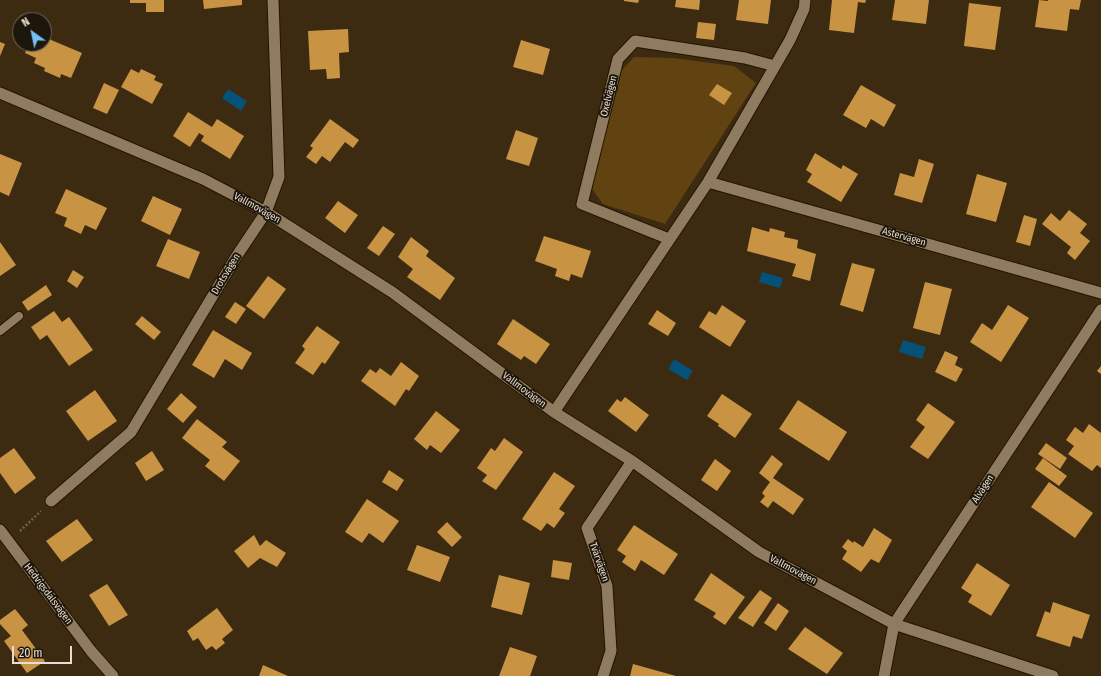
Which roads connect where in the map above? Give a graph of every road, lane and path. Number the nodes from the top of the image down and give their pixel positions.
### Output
1 (273, 0) edge
2 (804, 0) edge
3 (775, 66) junction
4 (0, 93) edge
5 (708, 182) junction
6 (266, 212) junction
7 (670, 239) junction
8 (1101, 293) edge
9 (1101, 310) edge
10 (19, 316) dead end
11 (0, 331) edge
12 (554, 412) junction
13 (632, 461) junction
14 (51, 501) joint
15 (0, 530) edge
16 (9, 542) junction
17 (894, 624) junction
18 (113, 676) edge
19 (603, 676) edge
20 (884, 676) edge
21 (1053, 676) edge

1 - 6 street, Drotsvägen
2 - 3 street
3 - 5 street
3 - 7 street, Oxelvägen
4 - 6 street, Vallmovägen
5 - 7 street
5 - 8 street, Astervägen
6 - 12 street, Vallmovägen
6 - 14 street, Drotsvägen
7 - 12 street
9 - 17 street, Alvägen
10 - 11 lane
12 - 13 street, Vallmovägen
13 - 17 street, Vallmovägen
13 - 19 street, Tvärvägen
14 - 16 path
15 - 16 street, Hedvigsdalsvägen
16 - 18 street, Hedvigsdalsvägen
17 - 20 street, Alvägen
17 - 21 street, Vallmovägen

